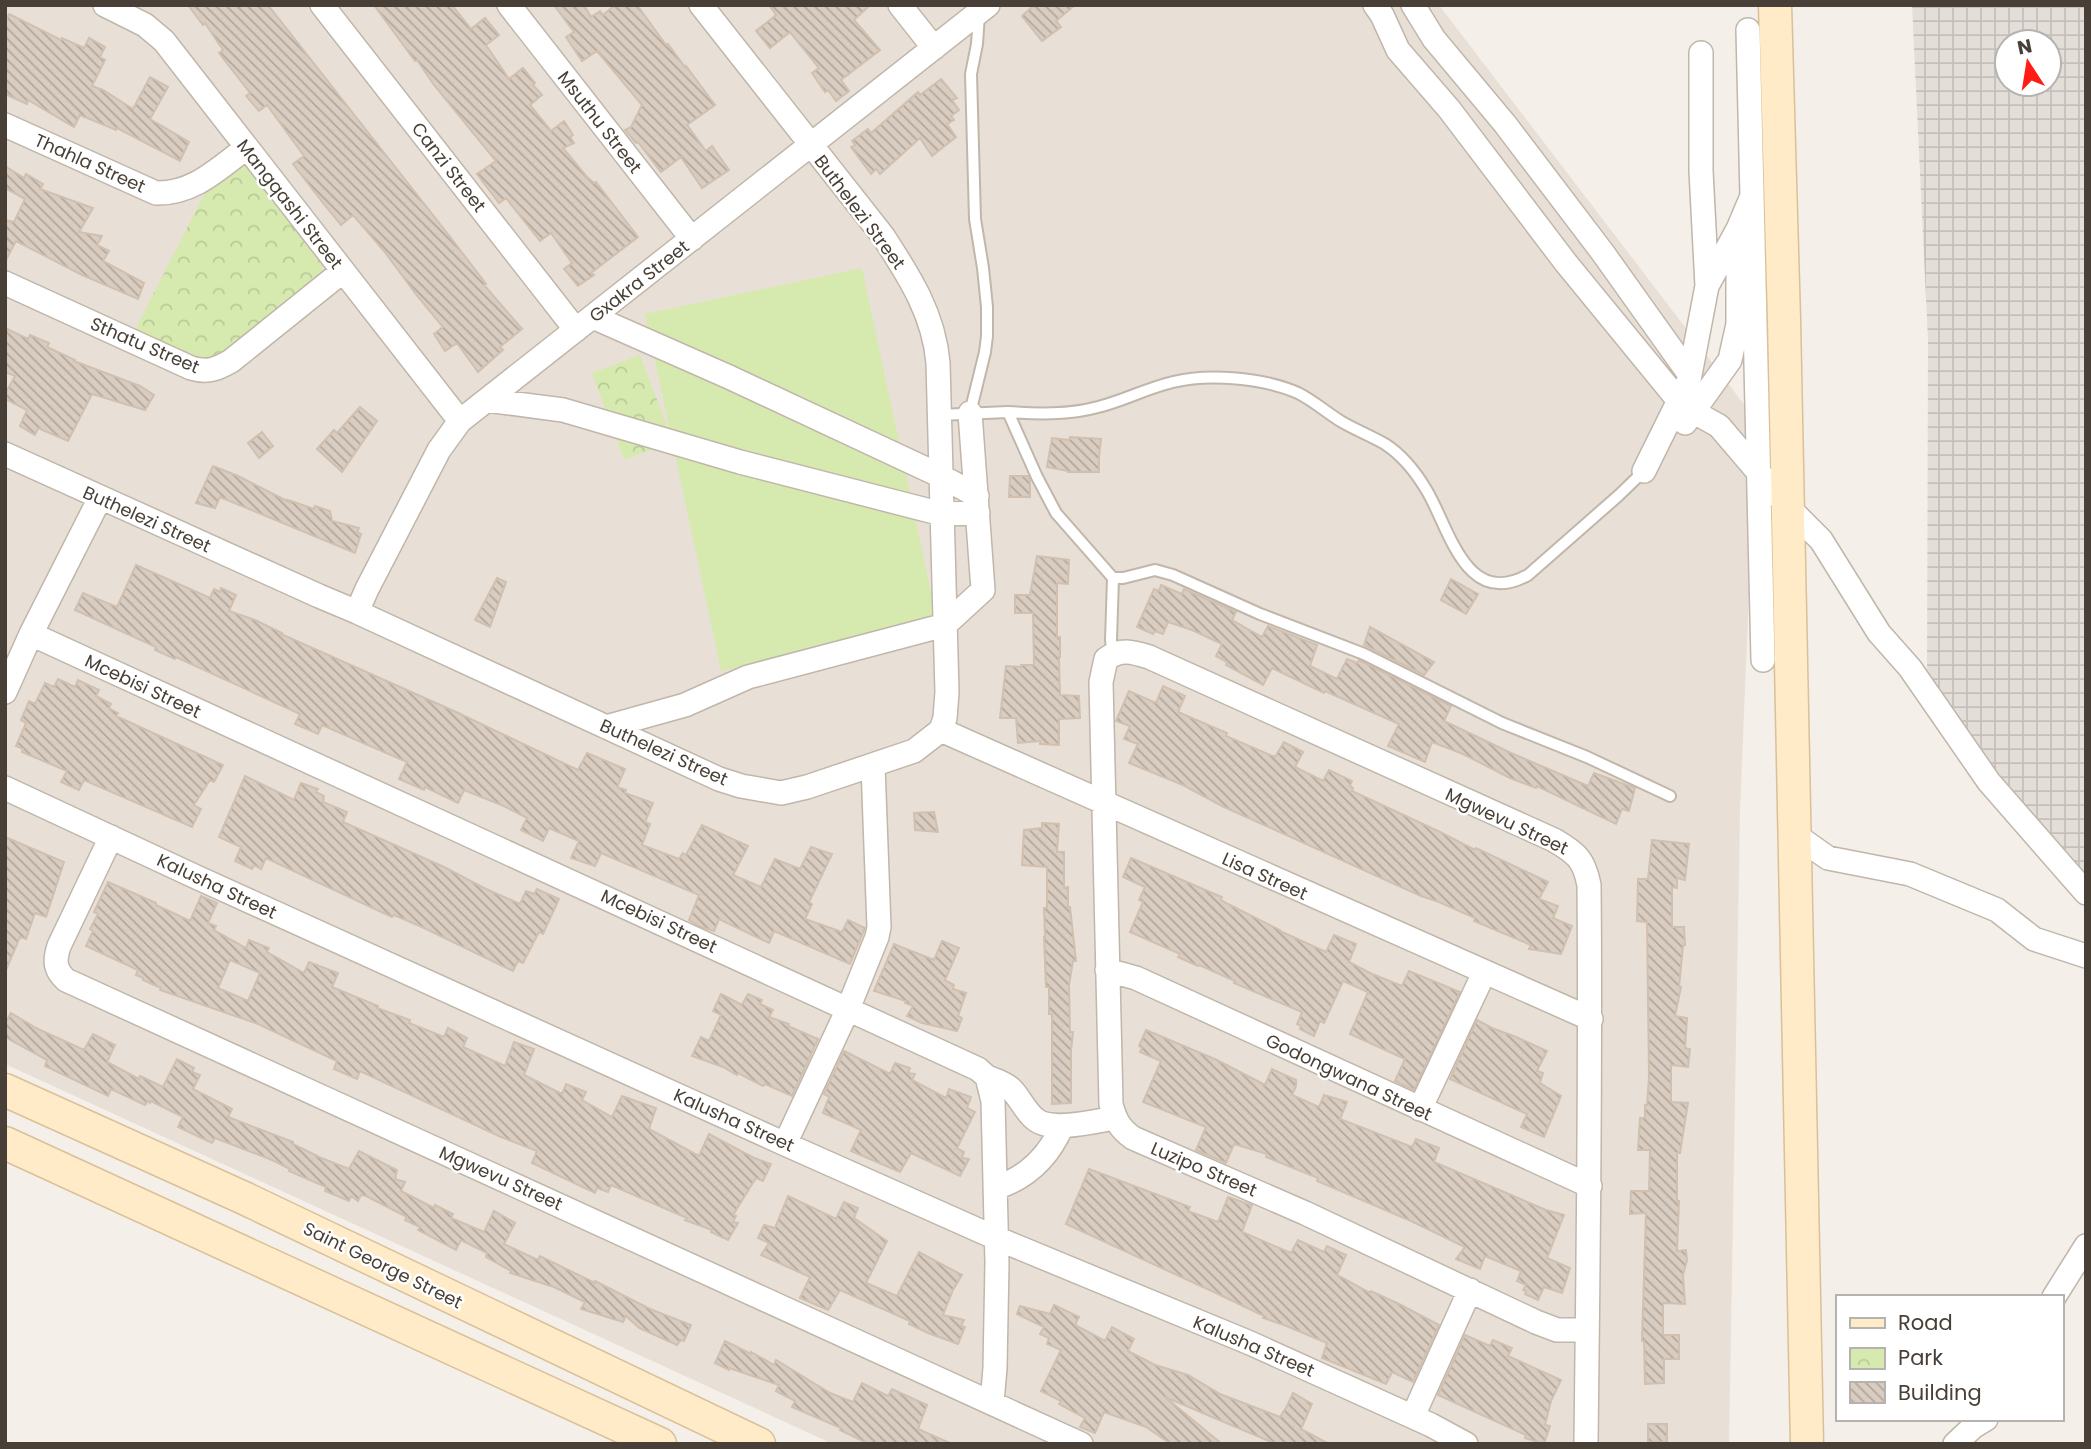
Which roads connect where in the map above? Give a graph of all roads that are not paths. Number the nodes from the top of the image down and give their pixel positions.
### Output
1 (105, 5) edge
2 (322, 5) edge
3 (509, 5) edge
4 (701, 5) edge
5 (900, 5) edge
6 (1375, 5) edge
7 (1413, 5) edge
8 (1775, 5) edge
9 (983, 9) edge
10 (1748, 30) dead end
11 (934, 48) junction
12 (1701, 53) dead end
13 (5, 124) edge
14 (810, 145) junction
15 (246, 148) junction
16 (1752, 196) junction
17 (1738, 229) junction
18 (692, 239) junction
19 (343, 271) junction
20 (5, 283) edge
21 (1707, 286) junction
22 (584, 323) junction
23 (1690, 375) junction
24 (486, 400) junction
25 (1687, 406) junction
26 (1008, 412) junction
27 (970, 413) junction
28 (939, 415) junction
29 (460, 421) junction
30 (5, 454) edge
31 (1644, 471) joint
32 (1759, 473) junction
33 (941, 477) junction
34 (100, 498) junction
35 (977, 505) junction
36 (1788, 507) junction
37 (942, 514) junction
38 (943, 547) junction
39 (1113, 578) junction
40 (983, 580) junction
41 (357, 612) junction
42 (945, 625) junction
43 (31, 634) junction
44 (1113, 654) junction
45 (1763, 660) dead end
46 (5, 692) edge
47 (606, 727) junction
48 (941, 730) junction
49 (873, 766) junction
50 (5, 788) edge
51 (1670, 796) dead end
52 (1105, 804) junction
53 (1794, 834) junction
54 (111, 837) junction
55 (2086, 893) edge
56 (2086, 956) edge
57 (1107, 970) junction
58 (1484, 973) junction
59 (848, 1009) junction
60 (1591, 1019) junction
61 (987, 1077) junction
62 (5, 1090) edge
63 (1420, 1109) junction
64 (1115, 1118) junction
65 (1062, 1126) junction
66 (5, 1143) edge
67 (785, 1144) junction
68 (1590, 1186) junction
69 (995, 1188) junction
70 (996, 1238) junction
71 (2086, 1245) edge
72 (1470, 1290) junction
73 (2055, 1295) edge
74 (1587, 1330) junction
75 (992, 1402) junction
76 (1413, 1416) junction
77 (1983, 1421) edge
78 (660, 1444) edge
79 (759, 1444) edge
80 (1081, 1444) edge
81 (1466, 1444) edge
82 (1586, 1444) edge
83 (1807, 1444) edge
84 (1955, 1444) edge

1 - 15 street, Mangqashi Street
2 - 22 street, Canzi Street
3 - 18 street, Msuthu Street
4 - 14 street, Buthelezi Street
5 - 11 street
6 - 25 street
7 - 23 street
8 - 36 main road
9 - 11 street, Gxakra Street
9 - 27 lane
10 - 16 street
11 - 14 street, Gxakra Street
12 - 21 street
13 - 15 street, Thahla Street
14 - 18 street, Gxakra Street
14 - 28 street, Buthelezi Street
15 - 19 street, Mangqashi Street
16 - 17 street
16 - 32 street
17 - 21 street
17 - 25 street
18 - 22 street, Gxakra Street
19 - 20 street, Sthatu Street
19 - 29 street, Mangqashi Street
21 - 23 street
22 - 24 street, Gxakra Street
22 - 33 street
23 - 25 street
24 - 29 street, Gxakra Street
24 - 37 street
25 - 31 street
25 - 32 street
26 - 27 lane
26 - 31 lane
26 - 39 lane
27 - 28 lane
27 - 35 street
28 - 33 street, Buthelezi Street
29 - 41 street, Gxakra Street
30 - 34 street, Buthelezi Street
32 - 36 street
32 - 45 street
33 - 35 street
33 - 37 street, Buthelezi Street
34 - 41 street, Buthelezi Street
34 - 43 street
35 - 37 street
35 - 40 street
36 - 53 main road
36 - 55 street
37 - 38 street, Buthelezi Street
38 - 40 street
38 - 42 street, Buthelezi Street
39 - 44 lane
39 - 51 lane
40 - 42 street
41 - 47 street, Buthelezi Street
42 - 47 street
42 - 48 street, Buthelezi Street
43 - 46 street
43 - 59 street, Mcebisi Street
44 - 52 street
44 - 60 street, Mgwevu Street
47 - 49 street, Buthelezi Street
48 - 49 street, Buthelezi Street
48 - 52 street, Lisa Street
49 - 59 street
50 - 54 street, Kalusha Street
52 - 57 street
52 - 58 street, Lisa Street
53 - 56 street
53 - 83 main road
54 - 67 street, Kalusha Street
54 - 75 street, Mgwevu Street
57 - 63 street, Godongwana Street
57 - 64 street
58 - 60 street, Lisa Street
58 - 63 street
59 - 61 street, Mcebisi Street
59 - 67 street
60 - 68 street, Mgwevu Street
61 - 65 street, Mcebisi Street
61 - 69 street
62 - 79 main road, Saint George Street
63 - 68 street, Godongwana Street
64 - 65 street
64 - 72 street, Luzipo Street
65 - 69 street
66 - 78 main road
67 - 70 street, Kalusha Street
68 - 74 street, Mgwevu Street
69 - 70 street
70 - 75 street
70 - 76 street, Kalusha Street
71 - 73 street
72 - 74 street, Luzipo Street
72 - 76 street
74 - 82 street, Mgwevu Street
75 - 80 street, Mgwevu Street
76 - 81 street, Kalusha Street
77 - 84 street

